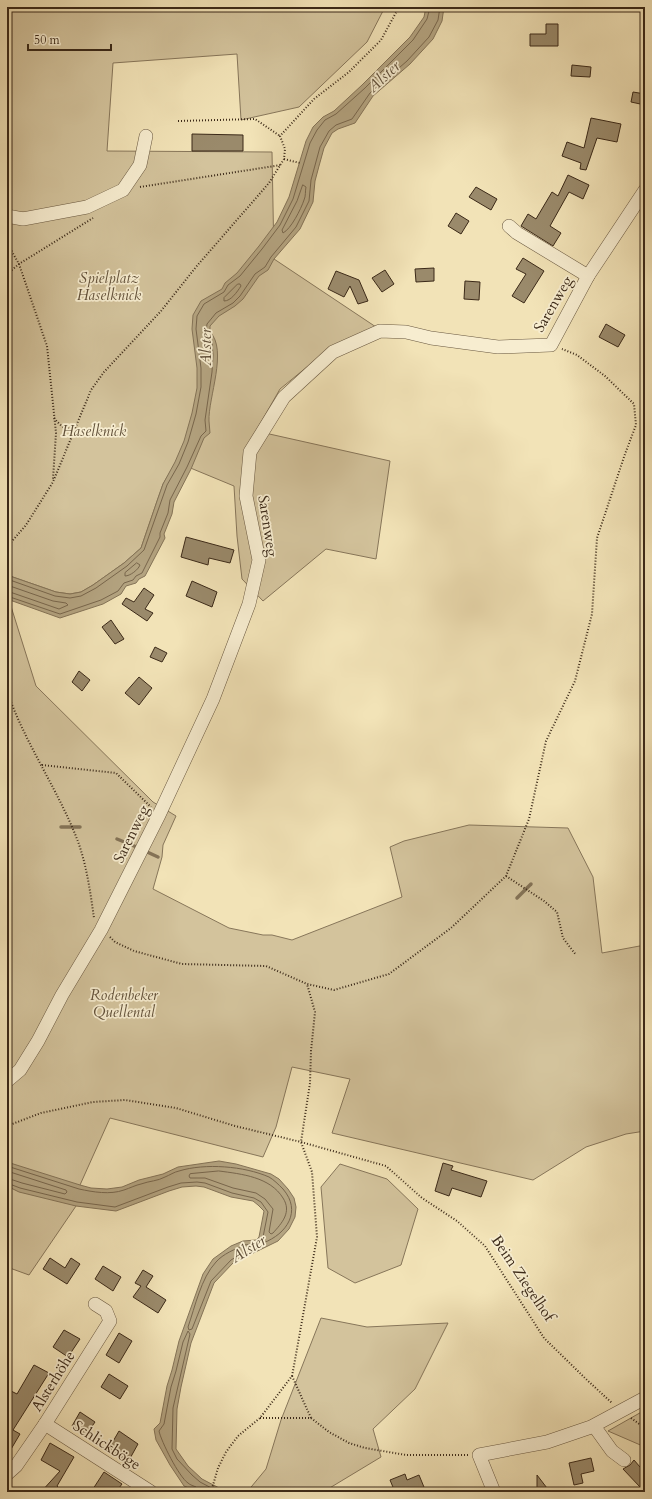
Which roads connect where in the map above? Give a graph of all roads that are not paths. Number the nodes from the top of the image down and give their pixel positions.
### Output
1 (146, 136) dead end
2 (645, 190) edge
3 (7, 216) edge
4 (509, 226) dead end
5 (588, 276) junction
6 (7, 1081) edge
7 (95, 1304) dead end
8 (645, 1398) edge
9 (45, 1424) junction
10 (594, 1426) junction
11 (624, 1460) dead end
12 (7, 1474) edge
13 (152, 1492) edge
14 (494, 1492) edge

1 - 3 street
2 - 5 street, Sarenweg
4 - 5 street
5 - 6 street, Sarenweg
7 - 9 street, Alsterhöhe
8 - 10 street
9 - 12 street, Alsterhöhe
9 - 13 street, Schlickböge
10 - 11 street
10 - 14 street

